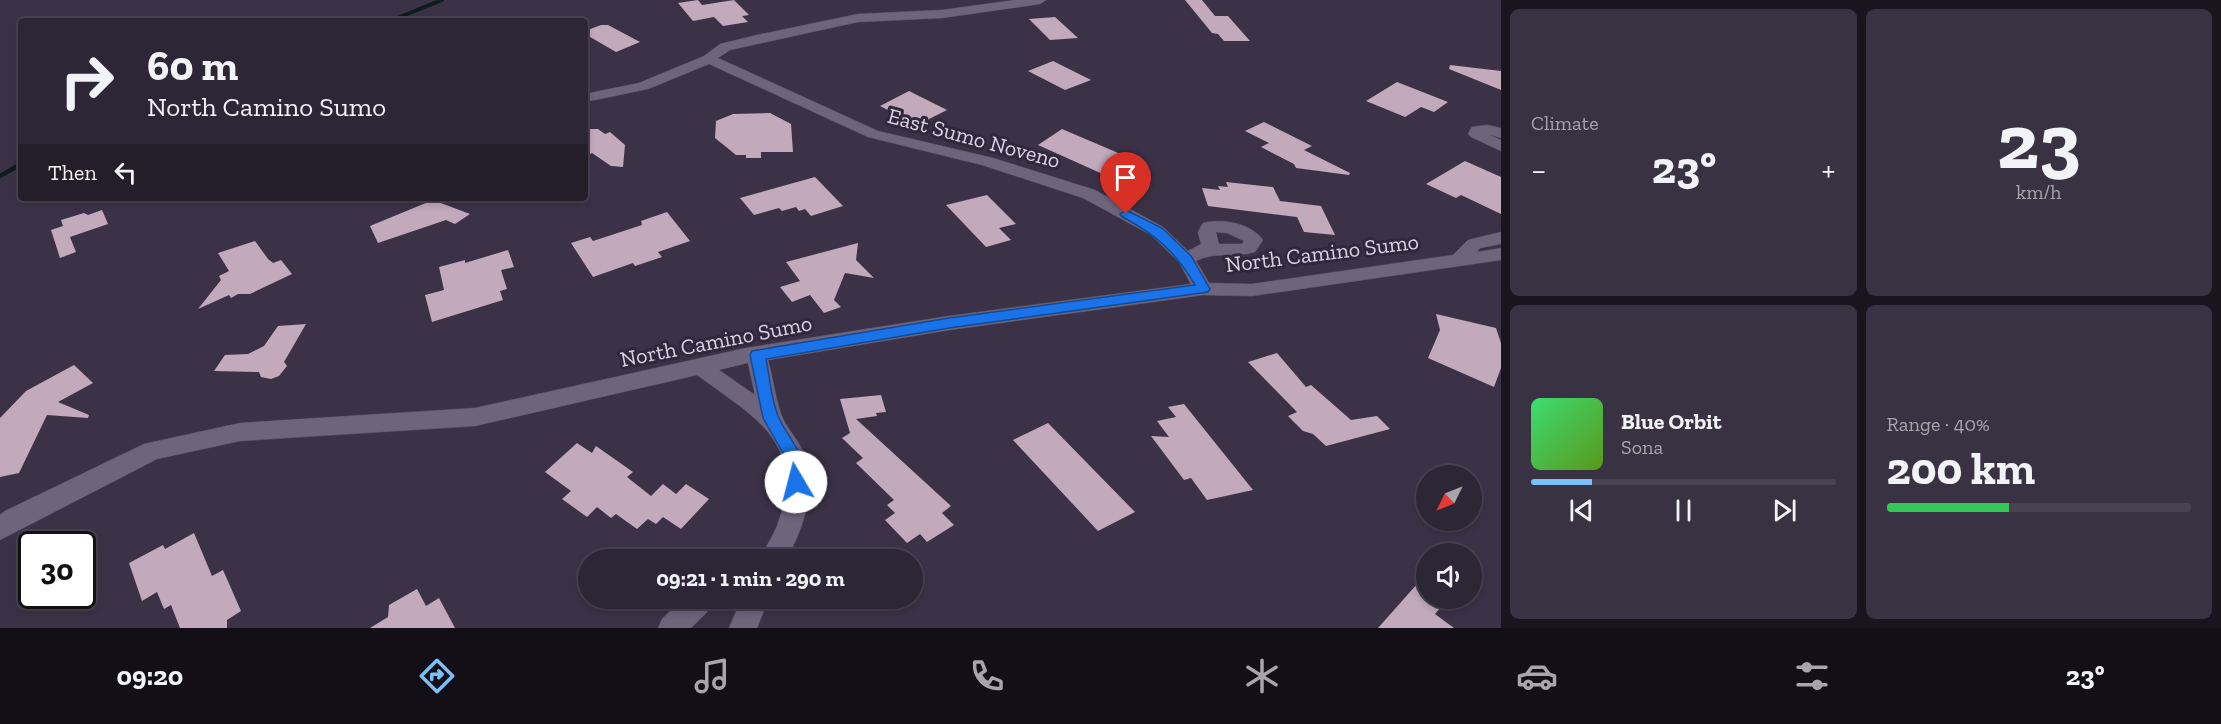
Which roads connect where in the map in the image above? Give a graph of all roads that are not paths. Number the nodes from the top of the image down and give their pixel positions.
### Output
1 (1040, 0) edge
2 (709, 59) junction
3 (588, 97) edge
4 (1501, 133) edge
5 (1501, 146) edge
6 (1501, 238) edge
7 (1210, 248) dead end
8 (1501, 254) edge
9 (1460, 258) junction
10 (1186, 259) junction
11 (1203, 289) junction
12 (758, 355) junction
13 (702, 368) junction
14 (771, 418) junction
15 (0, 529) edge
16 (780, 549) edge
17 (692, 609) edge
18 (751, 609) edge
19 (672, 628) edge
20 (743, 628) edge

1 - 2 street
2 - 3 street
2 - 10 street, East Sumo Noveno
4 - 5 street
6 - 9 street, North Camino Sumo
7 - 10 street
8 - 9 street, North Camino Sumo
9 - 11 street, North Camino Sumo
10 - 11 street, East Sumo Noveno
11 - 12 street, North Camino Sumo
12 - 13 street, North Camino Sumo
12 - 14 street
13 - 14 street
13 - 15 street, North Camino Sumo
14 - 16 street
17 - 19 street
18 - 20 street

